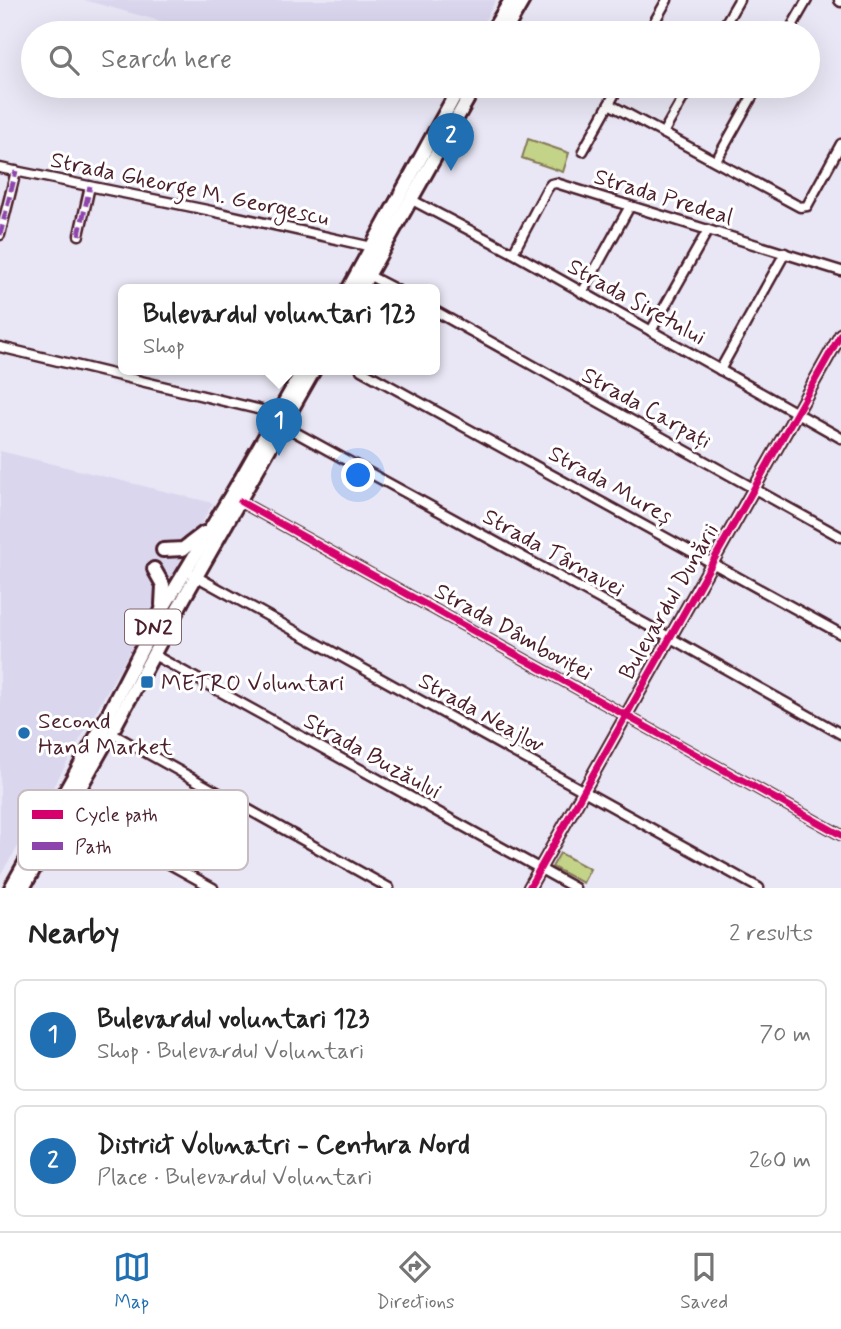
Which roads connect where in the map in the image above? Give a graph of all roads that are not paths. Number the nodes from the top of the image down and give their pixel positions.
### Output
1 (511, 0) edge
2 (523, 0) edge
3 (667, 0) edge
4 (739, 0) edge
5 (807, 0) edge
6 (498, 21) edge
7 (511, 21) edge
8 (655, 21) edge
9 (727, 21) edge
10 (795, 21) edge
11 (453, 98) edge
12 (468, 98) edge
13 (612, 98) edge
14 (683, 98) edge
15 (751, 98) edge
16 (609, 104) junction
17 (663, 133) junction
18 (841, 144) edge
19 (583, 151) dead end
20 (716, 161) junction
21 (0, 168) edge
22 (16, 171) junction
23 (90, 186) junction
24 (412, 200) junction
25 (629, 205) junction
26 (708, 230) junction
27 (0, 235) edge
28 (79, 235) dead end
29 (372, 247) junction
30 (513, 253) junction
31 (785, 253) junction
32 (841, 271) edge
33 (368, 275) junction
34 (351, 284) edge
35 (363, 284) edge
36 (385, 284) edge
37 (582, 293) junction
38 (440, 314) edge
39 (651, 331) junction
40 (840, 337) edge
41 (0, 347) edge
42 (720, 370) junction
43 (301, 375) edge
44 (311, 375) edge
45 (370, 375) edge
46 (797, 414) junction
47 (281, 420) junction
48 (841, 438) edge
49 (754, 488) junction
50 (241, 502) junction
51 (212, 526) junction
52 (841, 537) edge
53 (163, 550) dead end
54 (713, 562) junction
55 (154, 569) dead end
56 (191, 574) junction
57 (162, 610) junction
58 (841, 634) edge
59 (669, 637) junction
60 (154, 655) junction
61 (626, 715) junction
62 (111, 733) junction
63 (841, 734) edge
64 (66, 790) edge
65 (78, 790) edge
66 (213, 790) edge
67 (584, 791) junction
68 (248, 809) edge
69 (841, 835) edge
70 (540, 869) junction
71 (21, 870) edge
72 (35, 870) edge
73 (180, 870) edge
74 (27, 886) edge
75 (11, 888) edge
76 (213, 888) edge
77 (389, 888) edge
78 (529, 888) edge
79 (575, 888) edge
80 (759, 888) edge

1 - 6 highway
2 - 7 highway
3 - 8 street
4 - 9 street
5 - 10 street
11 - 29 highway
12 - 24 highway
13 - 16 street
14 - 17 street
15 - 20 street
16 - 17 street
16 - 19 street
17 - 20 street
18 - 20 street
21 - 22 street, Strada Gheorge M. Georgescu
22 - 23 street, Strada Gheorge M. Georgescu
22 - 27 street
23 - 28 street
23 - 29 street, Strada Gheorge M. Georgescu
24 - 30 street, Strada Siretului
24 - 33 highway
25 - 26 street, Strada Predeal
25 - 30 street, Strada Predeal
25 - 37 street
26 - 31 street, Strada Predeal
26 - 39 street
29 - 34 highway
30 - 37 street, Strada Siretului
31 - 32 street, Strada Predeal
31 - 42 street
33 - 35 highway
33 - 36 street
37 - 39 street, Strada Siretului
38 - 49 street, Strada Carpați
39 - 42 street, Strada Siretului
40 - 46 street, Bulevardul Dunării
41 - 47 street, Strada Târnavei
42 - 46 street, Strada Siretului
43 - 47 highway, DN2
44 - 47 highway, DN2
45 - 54 street, Strada Mureș
46 - 48 street, Strada Siretului
46 - 49 street, Bulevardul Dunării
47 - 50 highway, DN2
47 - 51 highway, DN2
47 - 59 street, Strada Târnavei
49 - 52 street, Strada Carpați
49 - 54 street, Bulevardul Dunării
50 - 56 highway, DN2
50 - 61 street, Strada Dâmboviței
51 - 53 highway
51 - 56 highway, DN2
54 - 58 street, Strada Mureș
54 - 59 street, Bulevardul Dunării
55 - 57 highway
56 - 57 highway, DN2
56 - 60 highway, DN2
56 - 67 street, Strada Neajlov
57 - 64 highway, DN2
59 - 61 street, Bulevardul Dunării
59 - 63 street, Strada Târnavei
60 - 62 highway, DN2
60 - 70 street, Strada Buzăului
61 - 67 street, Bulevardul Dunării
61 - 69 street, Strada Dâmboviței
62 - 65 highway, DN2
62 - 66 street
67 - 70 street, Bulevardul Dunării
67 - 80 street, Strada Neajlov
68 - 77 street
70 - 78 street, Bulevardul Dunării
70 - 79 street, Strada Buzăului
71 - 75 highway, DN2
72 - 74 highway, DN2
73 - 76 street

